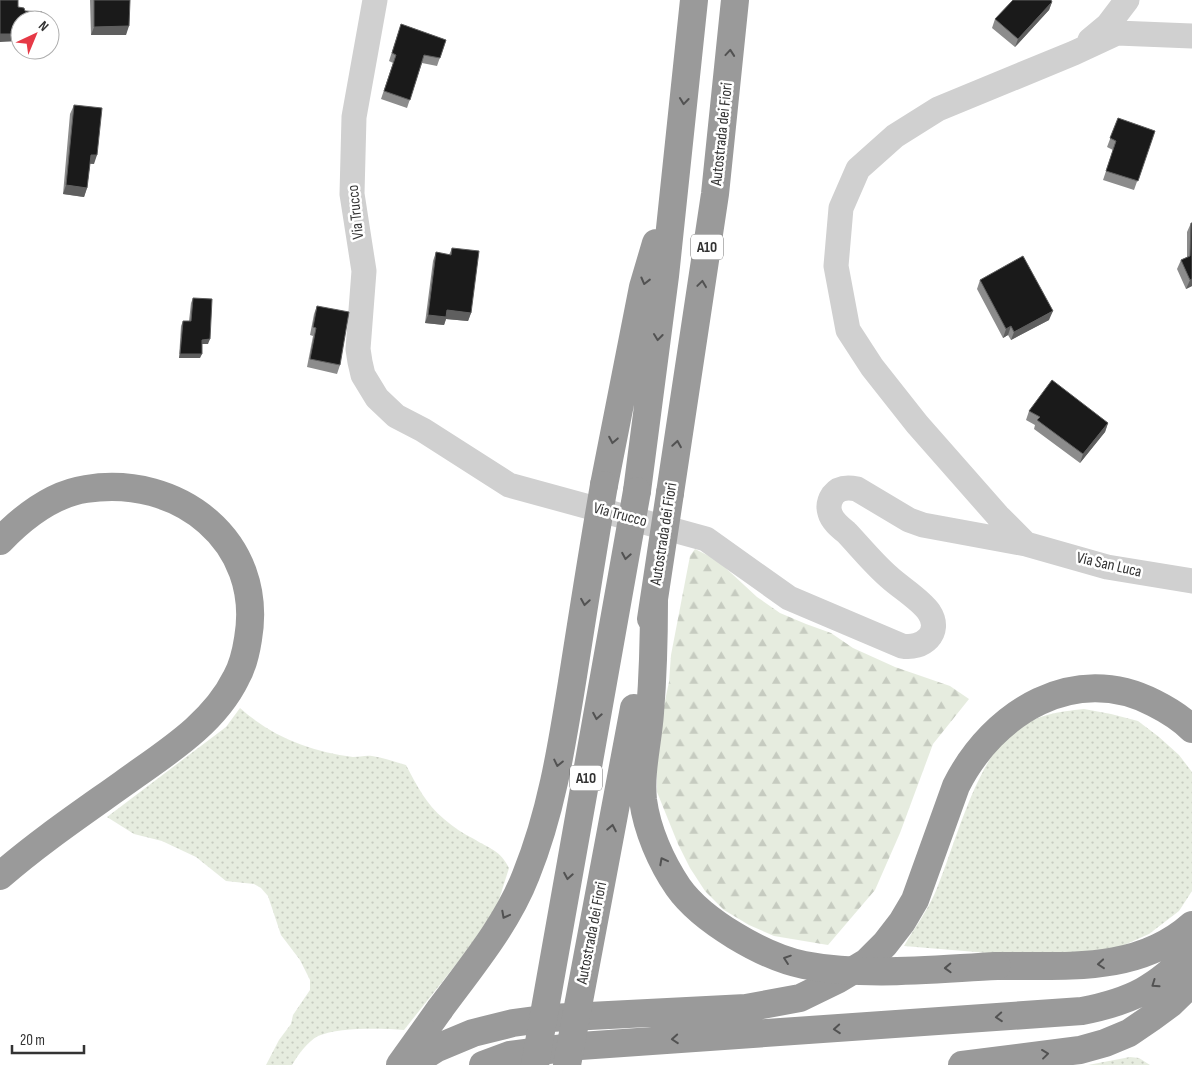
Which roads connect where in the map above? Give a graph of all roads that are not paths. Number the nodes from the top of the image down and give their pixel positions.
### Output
1 (375, 0) edge
2 (694, 0) edge
3 (735, 0) edge
4 (1128, 0) edge
5 (1192, 36) edge
6 (1074, 53) junction
7 (675, 184) junction
8 (0, 541) edge
9 (1026, 544) junction
10 (1192, 581) edge
11 (654, 600) junction
12 (1192, 729) edge
13 (0, 876) edge
14 (1192, 925) edge
15 (1192, 952) edge
16 (1192, 983) edge
17 (400, 1065) edge
18 (410, 1065) edge
19 (483, 1065) edge
20 (535, 1065) edge
21 (567, 1065) edge
22 (962, 1065) edge

1 - 9 street, Via Trucco
2 -> 7 highway, Autostrada dei Fiori / A10
11 -> 3 highway, Autostrada dei Fiori / A10, bridge
4 - 6 street
5 - 6 street
6 - 9 street
7 -> 17 highway, bridge
7 -> 20 highway, Autostrada dei Fiori / A10, bridge
8 - 13 highway
9 - 10 street, Via San Luca
14 -> 11 highway, bridge
21 -> 11 highway, Autostrada dei Fiori / A10, bridge
12 - 18 highway
15 -> 19 highway
22 -> 16 highway

